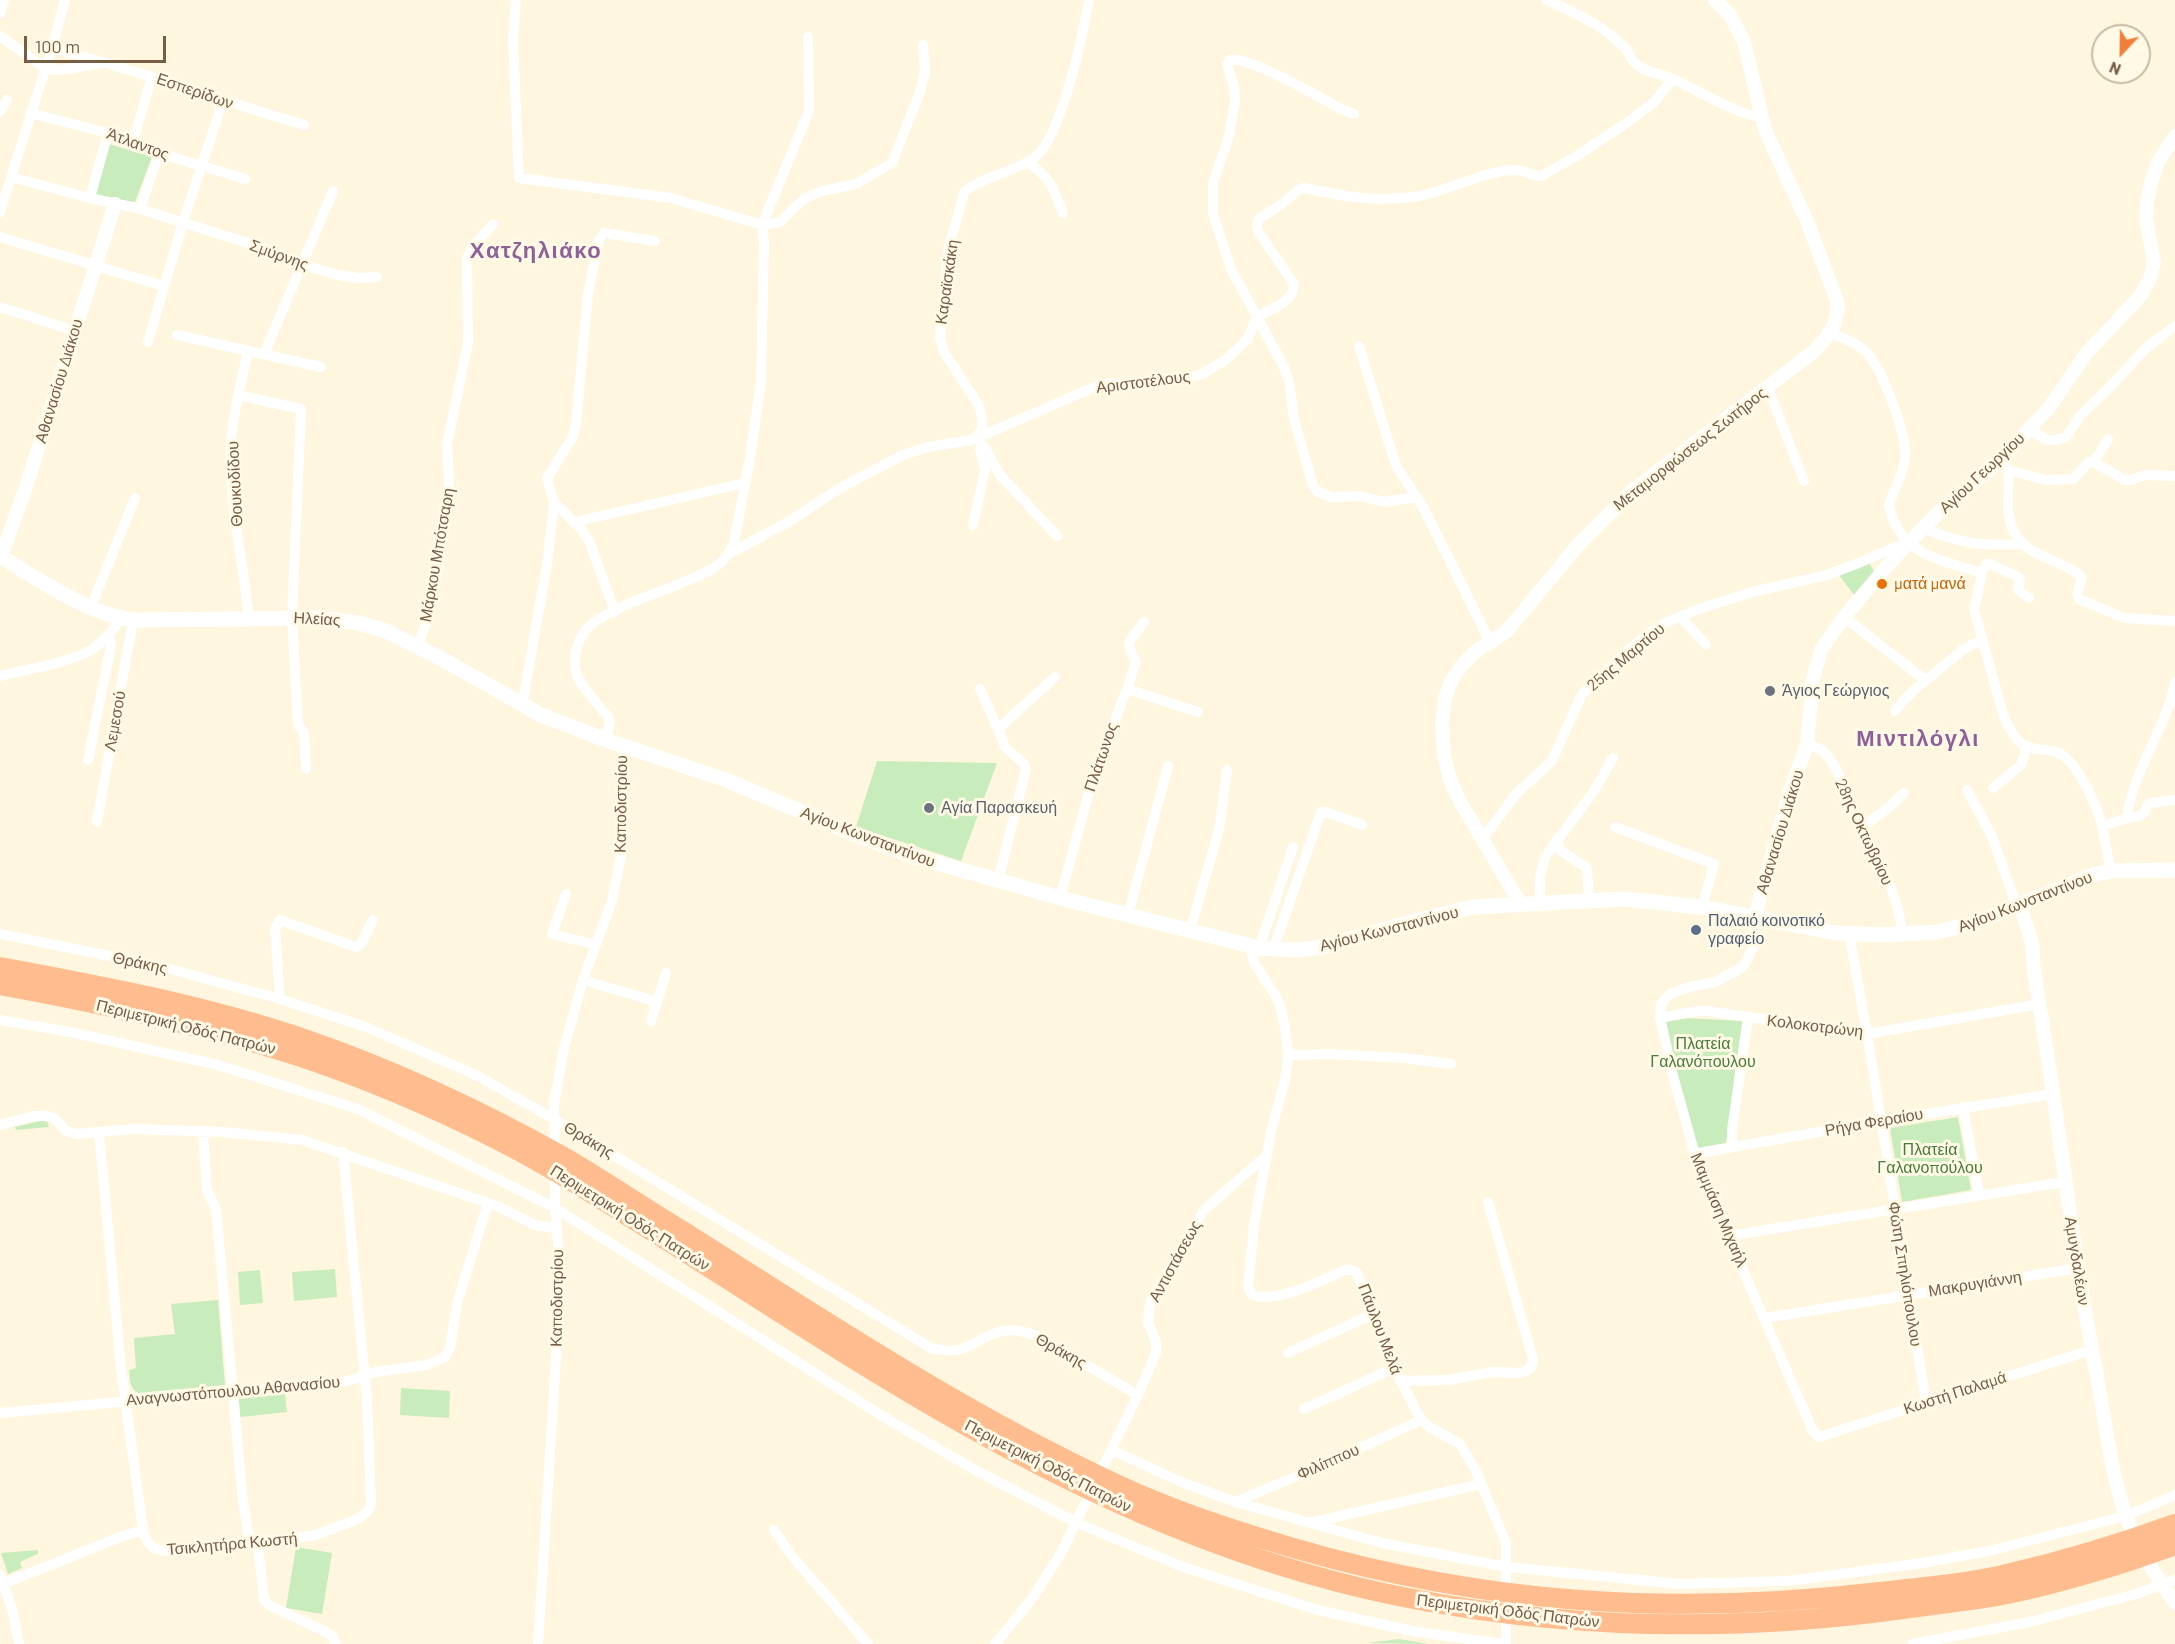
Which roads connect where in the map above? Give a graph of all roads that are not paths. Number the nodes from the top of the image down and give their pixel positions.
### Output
1 (4, 0) edge
2 (65, 0) edge
3 (516, 0) edge
4 (1089, 0) edge
5 (1547, 0) edge
6 (1716, 0) edge
7 (0, 12) edge
8 (0, 36) edge
9 (808, 37) dead end
10 (923, 45) dead end
11 (52, 48) junction
12 (108, 62) junction
13 (45, 68) junction
14 (152, 76) junction
15 (1673, 79) junction
16 (7, 100) dead end
17 (223, 101) junction
18 (0, 111) edge
19 (30, 113) junction
20 (1354, 114) dead end
21 (1761, 117) junction
22 (304, 125) dead end
23 (108, 133) junction
24 (2175, 136) edge
25 (133, 141) junction
26 (159, 153) junction
27 (1027, 162) junction
28 (203, 166) junction
29 (11, 177) junction
30 (245, 179) dead end
31 (333, 191) dead end
32 (90, 198) junction
33 (115, 204) junction
34 (140, 208) junction
35 (0, 212) edge
36 (1063, 213) dead end
37 (183, 222) junction
38 (493, 224) dead end
39 (762, 225) junction
40 (0, 237) edge
41 (655, 241) dead end
42 (301, 263) junction
43 (94, 267) junction
44 (378, 277) dead end
45 (163, 286) junction
46 (0, 307) edge
47 (1257, 317) junction
48 (2175, 326) edge
49 (75, 331) junction
50 (1830, 333) junction
51 (177, 335) dead end
52 (148, 342) dead end
53 (1359, 346) dead end
54 (248, 351) junction
55 (264, 354) junction
56 (321, 367) dead end
57 (1768, 388) junction
58 (238, 395) junction
59 (2030, 429) junction
60 (977, 438) junction
61 (2108, 439) dead end
62 (2094, 462) junction
63 (2004, 465) junction
64 (2175, 476) edge
65 (1804, 481) dead end
66 (745, 483) junction
67 (1417, 497) junction
68 (135, 498) dead end
69 (554, 502) junction
70 (574, 522) junction
71 (973, 525) dead end
72 (1924, 528) junction
73 (1057, 536) dead end
74 (1908, 544) junction
75 (2022, 544) junction
76 (728, 554) junction
77 (0, 556) edge
78 (1982, 573) junction
79 (2029, 598) dead end
80 (91, 607) junction
81 (615, 612) junction
82 (1680, 616) junction
83 (1844, 616) junction
84 (249, 618) junction
85 (292, 618) junction
86 (127, 620) junction
87 (2175, 621) edge
88 (1144, 622) dead end
89 (109, 635) junction
90 (1982, 641) junction
91 (1490, 642) junction
92 (1706, 645) dead end
93 (418, 646) junction
94 (0, 676) edge
95 (1055, 677) dead end
96 (1925, 680) junction
97 (2175, 682) edge
98 (980, 688) dead end
99 (1127, 689) junction
100 (522, 706) junction
101 (1895, 711) dead end
102 (1198, 712) dead end
103 (998, 729) junction
104 (606, 740) junction
105 (622, 745) junction
106 (1807, 745) junction
107 (2027, 746) junction
108 (1613, 758) dead end
109 (87, 760) dead end
110 (1168, 766) dead end
111 (306, 769) dead end
112 (1227, 770) dead end
113 (1993, 788) dead end
114 (1967, 790) dead end
115 (1904, 793) dead end
116 (2175, 800) edge
117 (2127, 818) junction
118 (97, 822) dead end
119 (1362, 825) dead end
120 (2102, 826) junction
121 (1615, 827) dead end
122 (1860, 829) junction
123 (1482, 840) junction
124 (1556, 840) junction
125 (1293, 847) dead end
126 (2175, 870) edge
127 (2112, 871) junction
128 (998, 881) junction
129 (566, 894) dead end
130 (1060, 898) junction
131 (1588, 900) junction
132 (1520, 903) junction
133 (1540, 903) junction
134 (2019, 906) junction
135 (1702, 907) junction
136 (1128, 915) junction
137 (1755, 916) junction
138 (373, 920) dead end
139 (1190, 931) junction
140 (1902, 933) junction
141 (0, 934) edge
142 (1849, 934) junction
143 (596, 945) junction
144 (1261, 948) junction
145 (0, 967) edge
146 (666, 974) dead end
147 (583, 980) junction
148 (0, 985) edge
149 (280, 999) junction
150 (657, 1002) junction
151 (2040, 1004) junction
152 (1660, 1017) junction
153 (1748, 1017) junction
154 (0, 1020) edge
155 (651, 1021) dead end
156 (1867, 1034) junction
157 (1288, 1055) junction
158 (1451, 1065) dead end
159 (2054, 1094) junction
160 (1963, 1107) junction
161 (554, 1119) junction
162 (1881, 1120) junction
163 (0, 1125) edge
164 (203, 1132) junction
165 (99, 1133) junction
166 (1733, 1146) junction
167 (343, 1152) junction
168 (1694, 1154) junction
169 (1267, 1155) junction
170 (545, 1156) junction
171 (2064, 1182) junction
172 (1979, 1195) junction
173 (1488, 1202) dead end
174 (488, 1203) junction
175 (555, 1208) junction
176 (1894, 1209) junction
177 (556, 1228) junction
178 (1728, 1236) junction
179 (2078, 1268) junction
180 (1907, 1295) junction
181 (1373, 1314) junction
182 (1765, 1318) junction
183 (2091, 1350) junction
184 (1287, 1353) dead end
185 (1394, 1368) junction
186 (363, 1375) junction
187 (1400, 1381) junction
188 (232, 1392) junction
189 (1138, 1395) junction
190 (125, 1401) junction
191 (1926, 1401) junction
192 (1304, 1409) dead end
193 (0, 1413) edge
194 (1421, 1420) junction
195 (1819, 1437) joint
196 (1112, 1450) junction
197 (1481, 1484) junction
198 (1115, 1493) junction
199 (2175, 1495) edge
200 (1234, 1502) junction
201 (2126, 1515) junction
202 (1077, 1523) junction
203 (1307, 1524) junction
204 (2175, 1524) edge
205 (143, 1530) junction
206 (774, 1530) dead end
207 (254, 1541) junction
208 (2172, 1546) edge
209 (1507, 1567) junction
210 (2, 1580) edge
211 (2169, 1583) edge
212 (2175, 1603) edge
213 (19, 1644) edge
214 (336, 1644) edge
215 (538, 1644) edge
216 (868, 1644) edge
217 (995, 1644) edge
218 (1505, 1644) edge
219 (1912, 1644) edge

1 - 7 street
2 - 11 street
3 - 39 street
4 - 27 street, Καραϊσκάκη
5 - 15 street
6 - 21 street
8 - 13 street
9 - 39 street
10 - 39 street
11 - 12 street, Εσπερίδων
11 - 13 street
12 - 13 street
12 - 14 street, Εσπερίδων
13 - 19 street
14 - 17 street, Εσπερίδων
14 - 25 street
15 - 21 street
15 - 47 street
16 - 18 street
17 - 22 street, Εσπερίδων
17 - 28 street
19 - 23 street, Άτλαντος
19 - 29 street
20 - 47 street
21 - 50 street
23 - 25 street, Άτλαντος
23 - 32 street
24 - 59 street, Αγίου Γεωργίου
25 - 26 street, Άτλαντος
26 - 28 street, Άτλαντος
26 - 34 street
27 - 36 street
27 - 60 street, Καραϊσκάκη
28 - 30 street, Άτλαντος
28 - 37 street
29 - 32 street, Σμύρνης
29 - 35 street
31 - 42 street
32 - 33 street, Σμύρνης
33 - 34 street, Σμύρνης
33 - 43 street, Αθανασίου Διάκου
34 - 37 street, Σμύρνης
37 - 42 street, Σμύρνης
37 - 45 street
38 - 93 street, Μάρκου Μπότσαρη
39 - 66 street
40 - 43 street
41 - 69 street
42 - 44 street, Σμύρνης
42 - 55 street
43 - 45 street
43 - 49 street, Αθανασίου Διάκου
45 - 52 street
46 - 49 street
47 - 60 street, Αριστοτέλους
47 - 67 street
48 - 59 street
49 - 77 street, Αθανασίου Διάκου
50 - 57 street, Μεταμορφώσεως Σωτήρος
50 - 74 street
51 - 54 street
53 - 67 street
54 - 55 street
54 - 58 street, Θουκυδίδου
55 - 56 street
57 - 65 street
57 - 91 street, Μεταμορφώσεως Σωτήρος
58 - 84 street, Θουκυδίδου
58 - 85 street
59 - 63 street, Αγίου Γεωργίου
60 - 71 street, Καραϊσκάκη
60 - 73 street
60 - 76 street
61 - 62 street
62 - 63 street
62 - 64 street
63 - 72 street, Αγίου Γεωργίου
63 - 75 street
66 - 70 street
66 - 76 street
67 - 91 street
68 - 80 street
69 - 70 street
69 - 100 street
70 - 81 street
72 - 74 street, Αγίου Γεωργίου
72 - 75 street
74 - 78 street
74 - 82 street, 25ης Μαρτίου
74 - 83 street, Αγίου Γεωργίου
75 - 87 street
76 - 81 street
77 - 80 main road, Ηλείας
78 - 79 street
78 - 90 street
80 - 86 main road, Ηλείας
81 - 104 street
82 - 92 street
82 - 123 street, 25ης Μαρτίου
83 - 96 street
83 - 106 street, Αγίου Γεωργίου
84 - 85 main road, Ηλείας
84 - 86 main road, Ηλείας
85 - 93 main road, Ηλείας
85 - 111 street
86 - 89 street
86 - 118 street, Λεμεσού
88 - 99 street, Πλάτωνος
89 - 94 street
89 - 109 street
90 - 96 street
90 - 107 street
91 - 123 street, Μεταμορφώσεως Σωτήρος
93 - 100 main road, Ηλείας
95 - 103 street
96 - 101 street
97 - 117 street
98 - 103 street
99 - 102 street
99 - 130 street, Πλάτωνος
100 - 104 main road, Ηλείας
103 - 128 street
104 - 105 main road, Ηλείας
105 - 128 main road, Αγίου Κωνσταντίνου
105 - 143 street, Καποδιστρίου
106 - 122 street, 28ης Οκτωβρίου
106 - 137 street, Αθανασίου Διάκου
107 - 113 street
107 - 120 street
108 - 124 street
110 - 136 street
112 - 139 street
114 - 134 street
115 - 122 street
116 - 117 street
117 - 120 street
119 - 144 street
120 - 127 street
121 - 135 street
122 - 140 street, 28ης Οκτωβρίου
123 - 132 street, Μεταμορφώσεως Σωτήρος
124 - 131 street
124 - 133 street
125 - 144 street
126 - 127 main road, Αγίου Κωνσταντίνου
127 - 134 main road, Αγίου Κωνσταντίνου
128 - 130 main road, Αγίου Κωνσταντίνου
129 - 143 street
130 - 136 main road, Αγίου Κωνσταντίνου
131 - 133 main road, Αγίου Κωνσταντίνου
131 - 135 main road, Αγίου Κωνσταντίνου
132 - 133 main road, Αγίου Κωνσταντίνου
132 - 144 main road, Αγίου Κωνσταντίνου
134 - 140 main road, Αγίου Κωνσταντίνου
134 - 151 street, Αμυγδαλέων
135 - 137 main road, Αγίου Κωνσταντίνου
136 - 139 main road, Αγίου Κωνσταντίνου
137 - 142 main road, Αγίου Κωνσταντίνου
137 - 152 street, Αθανασίου Διάκου
138 - 149 street
139 - 144 main road, Αγίου Κωνσταντίνου
140 - 142 main road, Αγίου Κωνσταντίνου
141 - 149 street, Θράκης
142 - 156 street, Φώτη Σπηλιόπουλου
143 - 147 street, Καποδιστρίου
144 - 157 street
145 - 170 highway, Περιμετρική Οδός Πατρών
146 - 150 street
147 - 150 street
147 - 161 street, Καποδιστρίου
148 - 170 highway, Περιμετρική Οδός Πατρών
149 - 161 street, Θράκης
150 - 155 street
151 - 156 street, Κολοκοτρώνη
151 - 159 street, Αμυγδαλέων
152 - 153 street, Κολοκοτρώνη
152 - 168 street, Μαμμάση Μιχαήλ
153 - 156 street, Κολοκοτρώνη
153 - 166 street
154 - 175 street
156 - 162 street, Φώτη Σπηλιόπουλου
157 - 158 street
157 - 169 street
159 - 160 street, Ρήγα Φεραίου
159 - 171 street, Αμυγδαλέων
160 - 162 street, Ρήγα Φεραίου
160 - 172 street
161 - 175 street, Καποδιστρίου
161 - 189 street, Θράκης
162 - 166 street, Ρήγα Φεραίου
162 - 176 street, Φώτη Σπηλιόπουλου
163 - 165 street
164 - 165 street
164 - 167 street
164 - 188 street
165 - 190 street
166 - 168 street, Ρήγα Φεραίου
167 - 174 street
167 - 186 street
168 - 178 street, Μαμμάση Μιχαήλ
169 - 181 street, Πάυλου Μελά
169 - 189 street, Αντιστάσεως
170 - 198 highway, Περιμετρική Οδός Πατρών
171 - 172 street
171 - 179 street, Αμυγδαλέων
172 - 176 street
173 - 187 street
174 - 177 street
174 - 186 street, Αναγνωστόπουλου Αθανασίου
175 - 177 street, Καποδιστρίου
175 - 202 street
176 - 178 street
176 - 180 street, Φώτη Σπηλιόπουλου
177 - 215 street, Καποδιστρίου
178 - 182 street, Μαμμάση Μιχαήλ
179 - 180 street, Μακρυγιάννη
179 - 183 street, Αμυγδαλέων
180 - 182 street, Μακρυγιάννη
180 - 191 street, Φώτη Σπηλιόπουλου
181 - 184 street
181 - 185 street, Πάυλου Μελά
182 - 195 street, Μαμμάση Μιχαήλ
183 - 191 street, Κωστή Παλαμά
183 - 201 street, Αμυγδαλέων
185 - 187 street, Πάυλου Μελά
185 - 192 street
186 - 188 street, Αναγνωστόπουλου Αθανασίου
186 - 207 street, Τσικλητήρα Κωστή
187 - 194 street, Πάυλου Μελά
188 - 190 street, Αναγνωστόπουλου Αθανασίου
188 - 207 street
189 - 196 street, Αντιστάσεως
190 - 193 street, Αναγνωστόπουλου Αθανασίου
190 - 205 street
191 - 195 street, Κωστή Παλαμά
194 - 197 street, Πάυλου Μελά
194 - 200 street, Φιλίππου
196 - 200 street
196 - 202 street, Αντιστάσεως
197 - 203 street
197 - 209 street, Πάυλου Μελά
198 - 204 highway, Περιμετρική Οδός Πατρών
198 - 208 highway, Περιμετρική Οδός Πατρών
199 - 201 street
200 - 203 street
201 - 209 street
201 - 211 street, Αμυγδαλέων
202 - 217 street, Αντιστάσεως
202 - 218 street
203 - 209 street
205 - 207 street, Τσικλητήρα Κωστή
205 - 210 street
206 - 216 street
207 - 214 street
209 - 218 street, Πάυλου Μελά
210 - 213 street
211 - 212 street, Αμυγδαλέων
211 - 219 street

